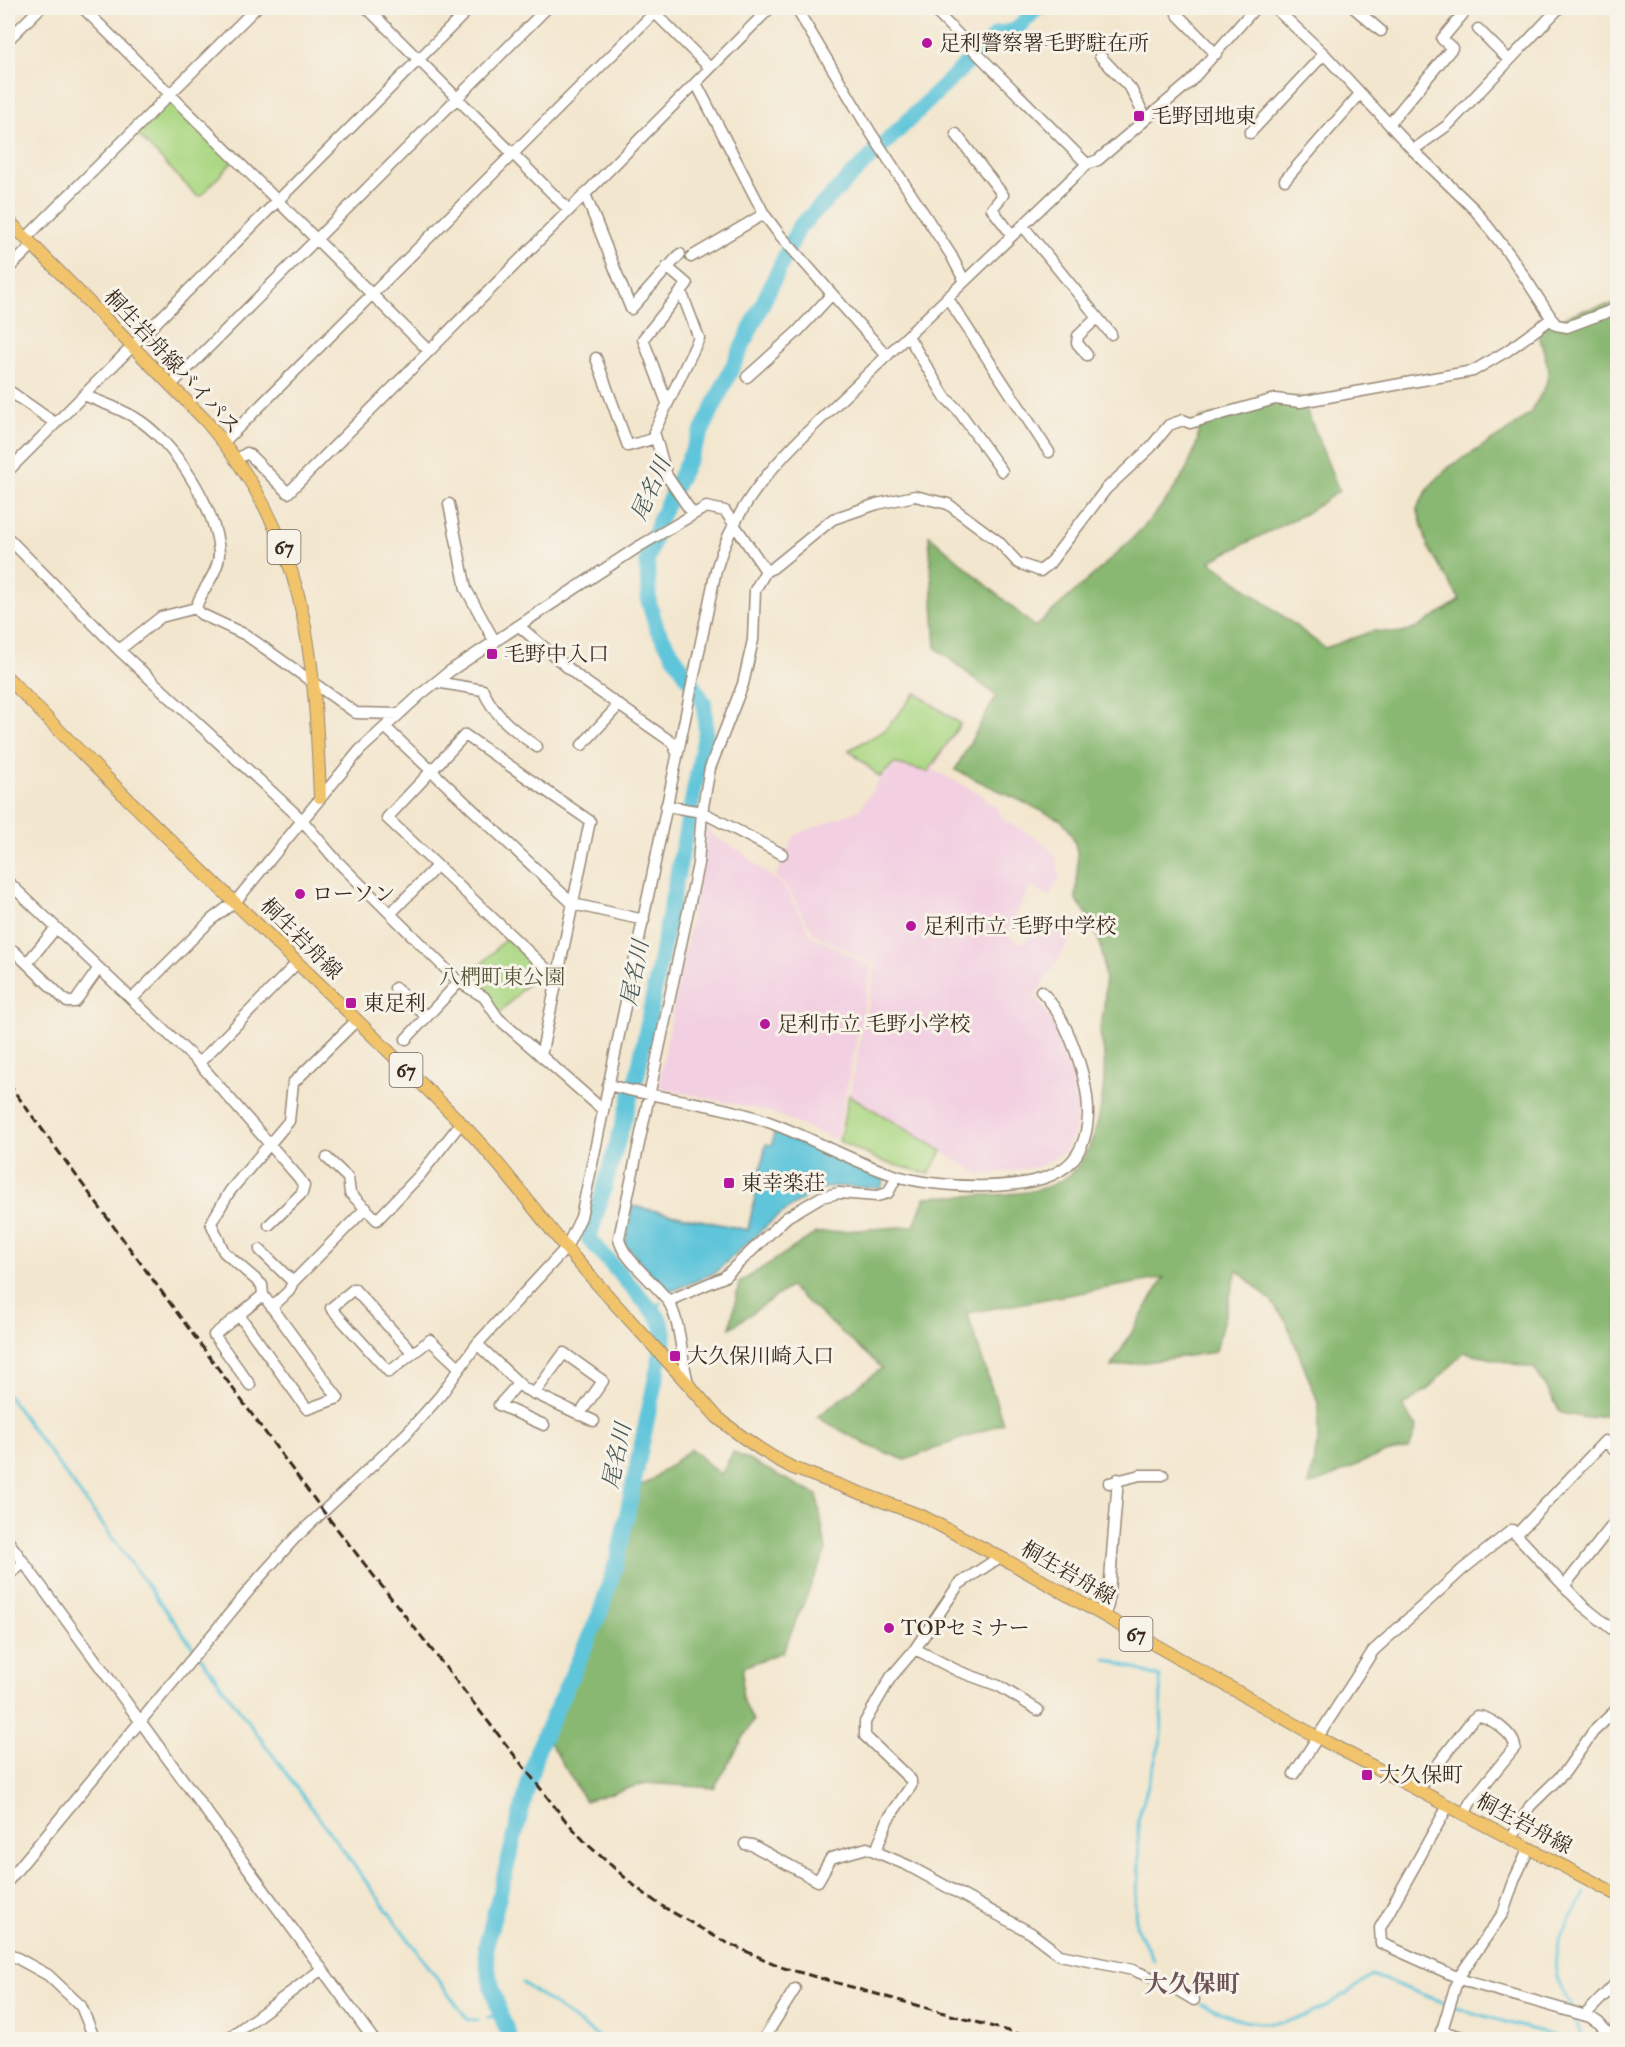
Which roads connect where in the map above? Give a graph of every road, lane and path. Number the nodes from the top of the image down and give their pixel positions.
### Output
1 (40, 8) edge
2 (83, 8) edge
3 (256, 8) edge
4 (367, 8) edge
5 (470, 8) edge
6 (547, 8) edge
7 (771, 8) edge
8 (796, 8) edge
9 (932, 8) edge
10 (1255, 8) edge
11 (1275, 8) edge
12 (1354, 8) edge
13 (1541, 8) edge
14 (1558, 8) edge
15 (654, 9) edge
16 (1177, 14) dead end
17 (1463, 14) dead end
18 (1550, 16) junction
19 (1478, 29) dead end
20 (1381, 31) dead end
21 (8, 40) edge
22 (1216, 54) junction
23 (1324, 54) junction
24 (1100, 57) dead end
25 (419, 59) junction
26 (1509, 60) junction
27 (710, 68) junction
28 (696, 82) junction
29 (170, 94) junction
30 (1360, 94) junction
31 (458, 98) junction
32 (1146, 119) junction
33 (1389, 124) junction
34 (1250, 133) dead end
35 (956, 134) dead end
36 (1413, 150) junction
37 (513, 154) junction
38 (1087, 164) junction
39 (1285, 180) dead end
40 (585, 194) junction
41 (279, 200) junction
42 (569, 210) junction
43 (764, 214) junction
44 (8, 220) edge
45 (1023, 226) junction
46 (1012, 235) junction
47 (317, 239) junction
48 (29, 242) junction
49 (667, 267) junction
50 (8, 269) edge
51 (964, 280) junction
52 (681, 291) junction
53 (832, 294) junction
54 (372, 295) junction
55 (947, 297) junction
56 (1617, 308) edge
57 (1097, 318) junction
58 (1551, 319) junction
59 (1111, 334) dead end
60 (908, 336) junction
61 (133, 345) junction
62 (429, 351) junction
63 (1087, 355) dead end
64 (887, 356) junction
65 (596, 358) dead end
66 (747, 377) dead end
67 (172, 384) junction
68 (8, 390) edge
69 (84, 395) junction
70 (667, 403) junction
71 (55, 423) junction
72 (656, 438) junction
73 (224, 442) junction
74 (1049, 452) dead end
75 (236, 460) junction
76 (8, 471) edge
77 (1002, 471) dead end
78 (449, 504) dead end
79 (692, 513) junction
80 (734, 522) junction
81 (8, 538) edge
82 (766, 571) junction
83 (196, 608) junction
84 (519, 626) junction
85 (495, 642) junction
86 (119, 650) junction
87 (8, 678) edge
88 (436, 682) junction
89 (314, 683) junction
90 (619, 705) junction
91 (399, 714) junction
92 (385, 727) junction
93 (582, 745) dead end
94 (537, 747) dead end
95 (676, 751) junction
96 (431, 771) junction
97 (320, 796) junction
98 (671, 807) junction
99 (699, 812) junction
100 (302, 820) junction
101 (782, 854) dead end
102 (437, 866) junction
103 (8, 882) edge
104 (236, 901) junction
105 (573, 904) junction
106 (391, 913) junction
107 (644, 920) junction
108 (56, 928) junction
109 (14, 951) dead end
110 (27, 963) junction
111 (296, 964) junction
112 (99, 968) junction
113 (557, 979) junction
114 (459, 982) junction
115 (395, 988) dead end
116 (1041, 991) dead end
117 (132, 999) junction
118 (427, 1017) junction
119 (356, 1021) junction
120 (406, 1039) dead end
121 (541, 1056) junction
122 (199, 1063) junction
123 (608, 1085) junction
124 (644, 1092) junction
125 (603, 1110) junction
126 (461, 1123) junction
127 (269, 1145) junction
128 (327, 1158) dead end
129 (897, 1176) junction
130 (366, 1208) junction
131 (269, 1225) dead end
132 (566, 1248) junction
133 (260, 1250) dead end
134 (293, 1282) junction
135 (263, 1295) junction
136 (668, 1301) junction
137 (272, 1307) junction
138 (239, 1315) junction
139 (477, 1344) junction
140 (413, 1353) junction
141 (460, 1368) junction
142 (688, 1383) junction
143 (250, 1384) dead end
144 (518, 1384) junction
145 (534, 1394) junction
146 (579, 1414) junction
147 (594, 1421) dead end
148 (544, 1425) dead end
149 (1617, 1454) edge
150 (1163, 1475) dead end
151 (1617, 1518) edge
152 (1516, 1535) junction
153 (8, 1541) edge
154 (1000, 1557) junction
155 (24, 1563) junction
156 (8, 1575) edge
157 (1565, 1585) junction
158 (1104, 1616) junction
159 (1617, 1634) edge
160 (915, 1649) junction
161 (1617, 1707) edge
162 (1038, 1710) dead end
163 (141, 1722) junction
164 (1319, 1738) junction
165 (1294, 1774) dead end
166 (1418, 1790) junction
167 (1448, 1806) junction
168 (1464, 1815) junction
169 (1511, 1839) junction
170 (745, 1844) dead end
171 (1529, 1848) junction
172 (876, 1851) junction
173 (8, 1881) edge
174 (1617, 1895) edge
175 (8, 1953) edge
176 (322, 1969) junction
177 (1458, 1978) junction
178 (1617, 1981) edge
179 (795, 1989) dead end
180 (1194, 2000) dead end
181 (1585, 2015) junction
182 (1440, 2035) edge
183 (768, 2038) edge
184 (95, 2040) edge
185 (226, 2040) edge
186 (374, 2040) edge
187 (1473, 2040) edge
188 (1614, 2040) edge

1 - 21 street
2 - 29 street
3 - 29 street
4 - 25 street
5 - 25 street
6 - 31 street
7 - 27 street
8 - 51 street
9 - 38 street
10 - 22 street
11 - 23 street
12 - 20 street
13 - 18 street
14 - 18 street
15 - 27 street
15 - 37 street
16 - 22 street
17 - 33 street
18 - 26 street
19 - 26 street
22 - 32 street
23 - 30 street
23 - 34 street
24 - 32 street
25 - 31 street
25 - 41 street
26 - 36 street
27 - 28 street
28 - 40 street
28 - 43 street
29 - 41 street
29 - 48 street
30 - 33 street
30 - 39 street
31 - 37 street
31 - 47 street
32 - 38 street
33 - 36 street
35 - 46 street
36 - 58 street
37 - 42 street
37 - 54 street
38 - 45 street
40 - 42 street
40 - 49 street
41 - 47 street
41 - 61 street
42 - 62 street
43 - 49 street
43 - 53 street
44 - 48 main road, 桐生岩舟線バイパス / 67
45 - 46 street
45 - 57 street
46 - 51 street
47 - 54 street
47 - 67 street
48 - 50 street
48 - 61 main road, 桐生岩舟線バイパス / 67
49 - 52 street
51 - 55 street
52 - 70 street
52 - 70 street
53 - 64 street
53 - 66 street
54 - 62 street
54 - 73 street
55 - 60 street
55 - 74 street
56 - 58 street
57 - 59 street
57 - 63 street
58 - 82 street
60 - 64 street
60 - 77 street
61 - 67 main road, 桐生岩舟線バイパス / 67
61 - 69 street
62 - 75 street
64 - 80 street
65 - 72 street
67 - 73 main road, 桐生岩舟線バイパス / 67
68 - 71 street
69 - 71 street
69 - 83 street
70 - 72 street
71 - 76 street
72 - 79 street
73 - 75 main road, 桐生岩舟線バイパス / 67
75 - 89 main road, 桐生岩舟線バイパス / 67
78 - 85 street
79 - 80 street
79 - 84 street
80 - 82 street
80 - 95 street
81 - 86 street
82 - 99 street
83 - 86 street
83 - 89 street
84 - 85 street
84 - 90 street
85 - 88 street
86 - 100 street
87 - 104 main road, 桐生岩舟線 / 67
88 - 91 street
88 - 94 street
89 - 91 street
89 - 97 main road, 桐生岩舟線バイパス / 67
90 - 93 street
90 - 95 street
91 - 92 street
92 - 96 street
92 - 97 street
95 - 98 street
96 - 102 street
96 - 105 street
96 - 105 street
97 - 100 street
98 - 99 street
98 - 107 street
99 - 101 street
99 - 124 street
100 - 104 street
100 - 106 street
102 - 106 street
102 - 113 street
103 - 108 street
104 - 111 main road, 桐生岩舟線 / 67
104 - 117 street
105 - 107 street
105 - 113 street
106 - 114 street
107 - 123 street
108 - 110 street
108 - 112 street
109 - 110 street
110 - 112 street
111 - 119 main road, 桐生岩舟線 / 67
111 - 122 street
112 - 117 street
113 - 121 street
114 - 118 street
114 - 121 street
115 - 118 street
116 - 129 street
117 - 122 street
118 - 120 street
119 - 126 main road, 桐生岩舟線 / 67
119 - 127 street
121 - 125 street
122 - 127 street
123 - 124 street
123 - 125 street
124 - 129 street
124 - 136 street
125 - 132 street
126 - 130 street
126 - 132 main road, 桐生岩舟線 / 67
127 - 131 street
127 - 135 street
128 - 130 street
129 - 136 street
130 - 134 street
132 - 139 street
132 - 142 main road, 桐生岩舟線 / 67
133 - 134 street
134 - 137 street
135 - 137 street
135 - 138 street
136 - 142 street
137 - 138 street
138 - 143 street
139 - 141 street
139 - 144 street
140 - 140 street
140 - 141 street
141 - 163 street
142 - 154 main road, 桐生岩舟線 / 67
144 - 145 street
144 - 148 street
145 - 146 street
145 - 146 street
146 - 147 street
149 - 152 street
150 - 158 street
151 - 157 street
152 - 157 street
152 - 164 street
153 - 155 street
154 - 158 main road, 桐生岩舟線 / 67
154 - 160 street
155 - 156 street
155 - 163 street
157 - 159 street
158 - 164 main road, 桐生岩舟線 / 67
160 - 162 street
160 - 172 street
161 - 169 street
163 - 173 street
163 - 176 street
164 - 165 street
164 - 166 main road, 桐生岩舟線 / 67
166 - 167 main road, 桐生岩舟線 / 67
166 - 168 street
167 - 168 main road, 桐生岩舟線 / 67
167 - 177 street
168 - 169 main road, 桐生岩舟線 / 67
169 - 171 main road, 桐生岩舟線 / 67
170 - 172 street
171 - 174 main road, 桐生岩舟線 / 67
171 - 177 street
172 - 180 street
175 - 184 street
176 - 185 street
176 - 186 street
177 - 181 street
177 - 182 street
178 - 181 street
179 - 183 street
181 - 188 street
182 - 187 street

